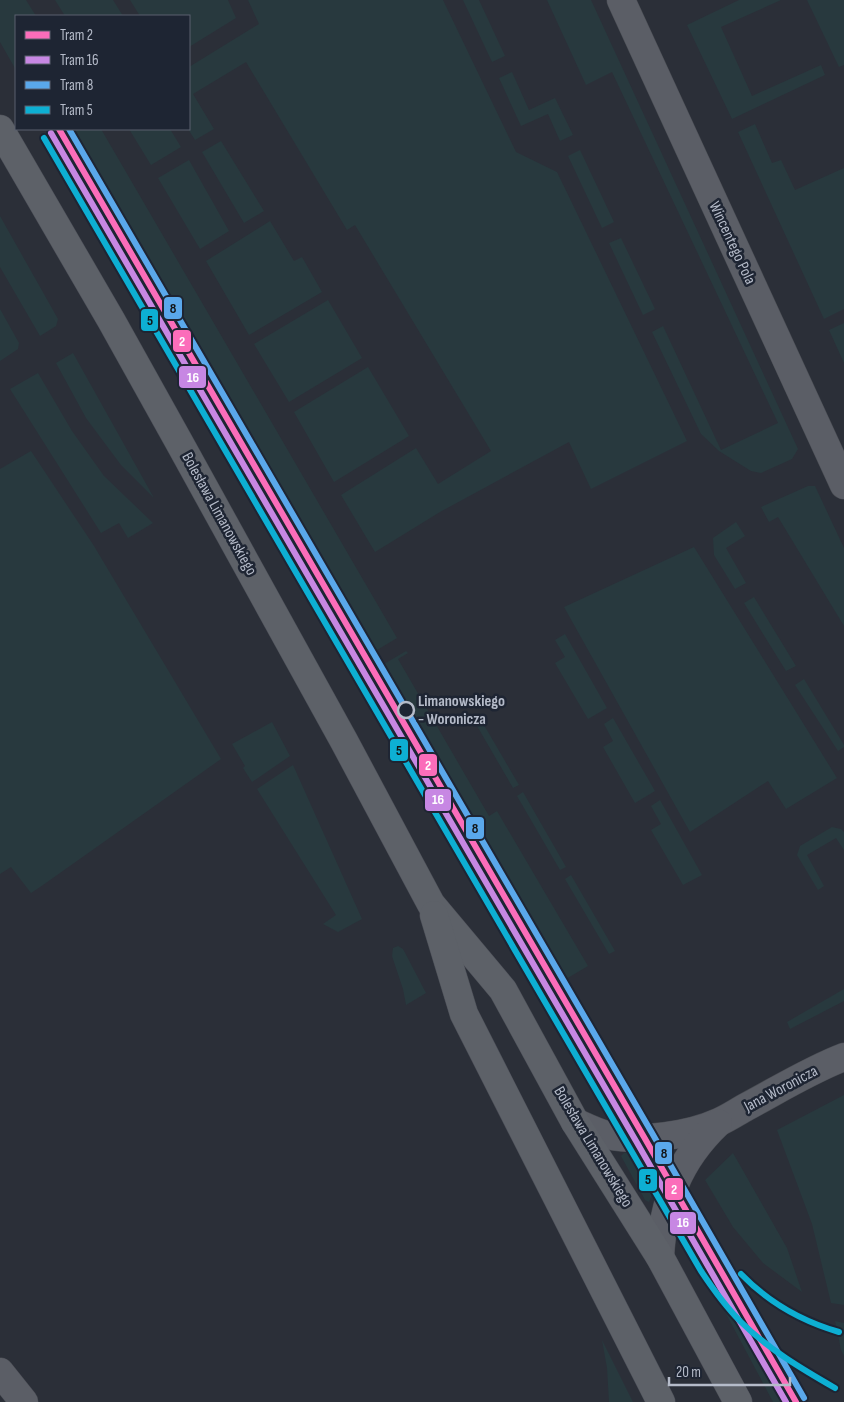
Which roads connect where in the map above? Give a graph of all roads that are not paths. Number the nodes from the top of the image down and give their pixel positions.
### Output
1 (621, 0) edge
2 (0, 129) edge
3 (844, 485) edge
4 (431, 904) junction
5 (844, 1057) edge
6 (575, 1122) junction
7 (719, 1122) junction
8 (660, 1257) junction
9 (0, 1372) edge
10 (24, 1402) edge
11 (661, 1402) edge
12 (738, 1402) edge

1 - 3 street, Wincentego Pola
2 - 4 main road, Bolesława Limanowskiego
4 - 6 main road, Bolesława Limanowskiego
4 - 11 main road, Bolesława Limanowskiego
5 - 7 street, Jana Woronicza
6 - 7 street
6 - 8 main road, Bolesława Limanowskiego
7 - 8 street
8 - 12 main road, Bolesława Limanowskiego
9 - 10 street

